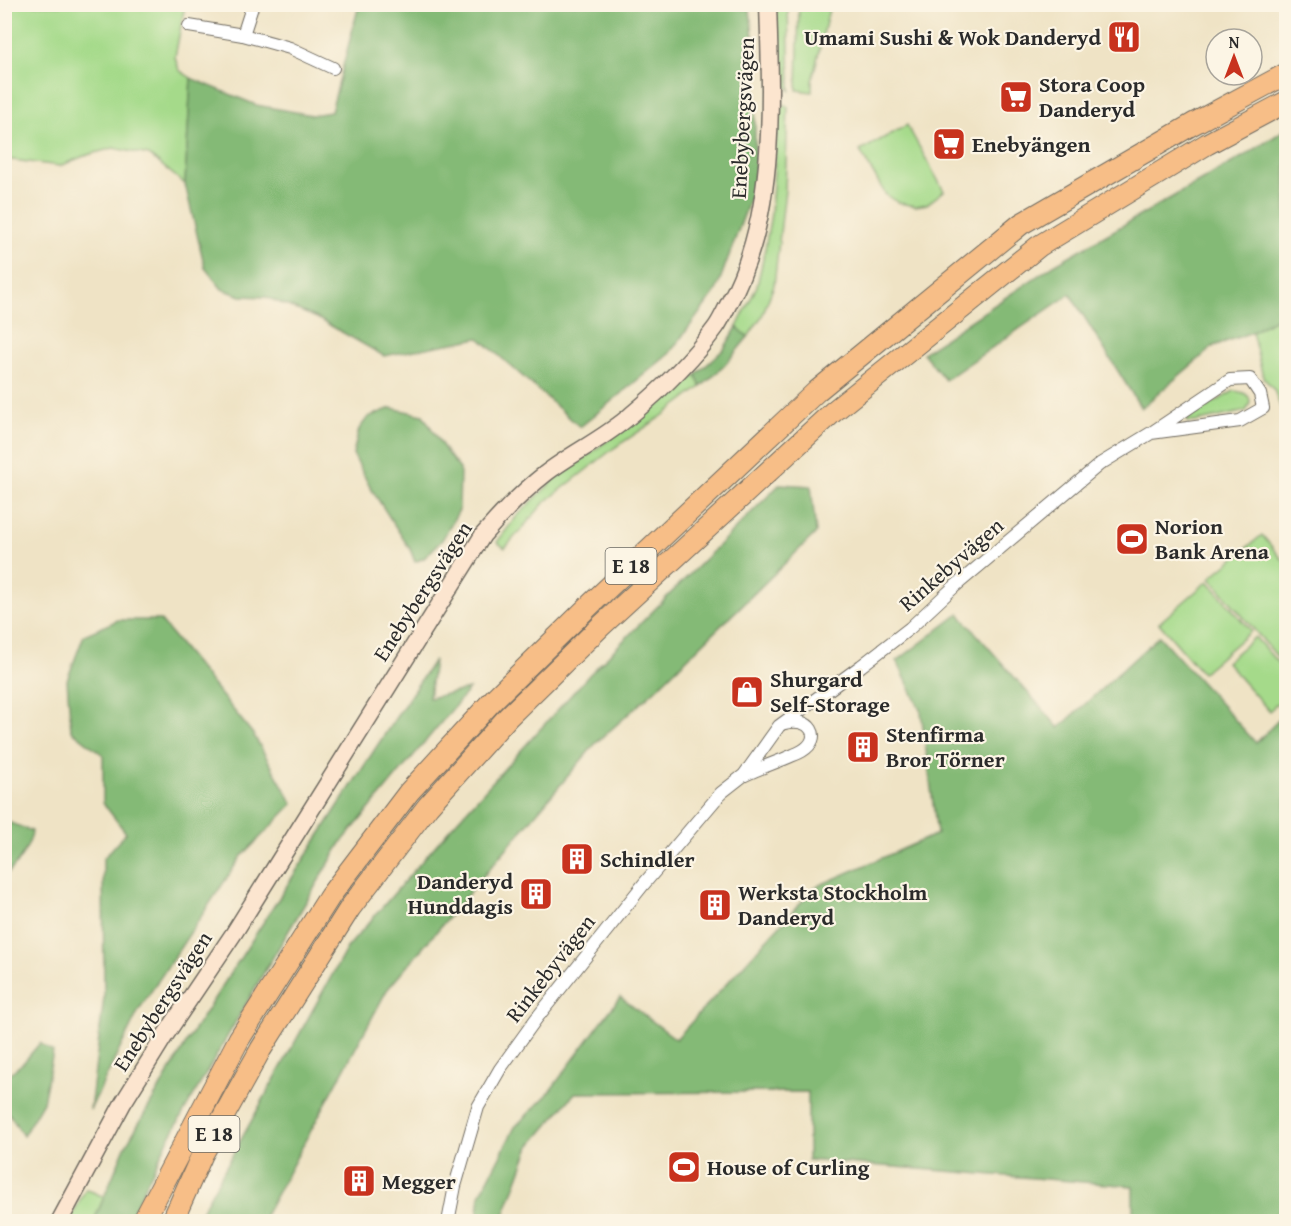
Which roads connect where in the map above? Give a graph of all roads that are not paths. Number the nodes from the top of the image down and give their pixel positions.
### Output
1 (253, 4) edge
2 (768, 4) edge
3 (189, 26) dead end
4 (243, 35) junction
5 (333, 68) dead end
6 (1287, 74) edge
7 (1287, 102) edge
8 (1151, 433) junction
9 (778, 726) junction
10 (744, 775) junction
11 (59, 1221) edge
12 (143, 1221) edge
13 (172, 1221) edge
14 (448, 1221) edge

1 - 4 street
2 - 11 main road, Enebybergsvägen
3 - 4 street
4 - 5 street
6 - 12 highway, E 18
7 - 13 highway, E 18
8 - 8 street, Rinkebyvägen
8 - 9 street, Rinkebyvägen
9 - 10 street, Rinkebyvägen
9 - 10 street, Rinkebyvägen
10 - 14 street, Rinkebyvägen

